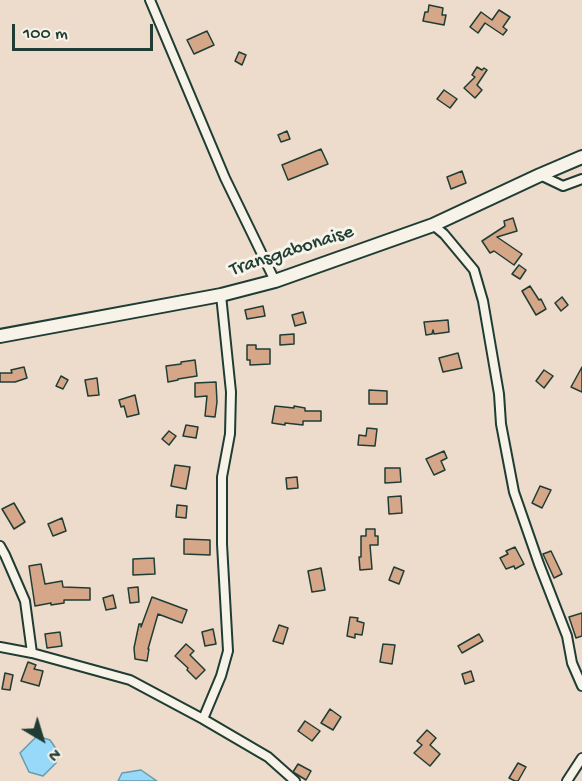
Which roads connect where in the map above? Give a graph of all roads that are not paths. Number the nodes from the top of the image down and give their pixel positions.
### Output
1 (150, 0) edge
2 (582, 157) edge
3 (540, 175) junction
4 (582, 179) edge
5 (433, 225) junction
6 (275, 281) junction
7 (221, 295) junction
8 (0, 336) edge
9 (0, 546) edge
10 (0, 647) edge
11 (32, 653) junction
12 (582, 686) edge
13 (203, 719) junction
14 (582, 758) edge
15 (295, 781) edge
16 (567, 781) edge

1 - 6 street
2 - 3 highway, Transgabonaise
3 - 4 street
3 - 5 highway, Transgabonaise
5 - 6 highway, Transgabonaise
5 - 12 street
6 - 7 highway, Transgabonaise
7 - 8 highway, Transgabonaise
7 - 13 street
9 - 11 street
10 - 11 street
11 - 13 street
13 - 15 street
14 - 16 street

